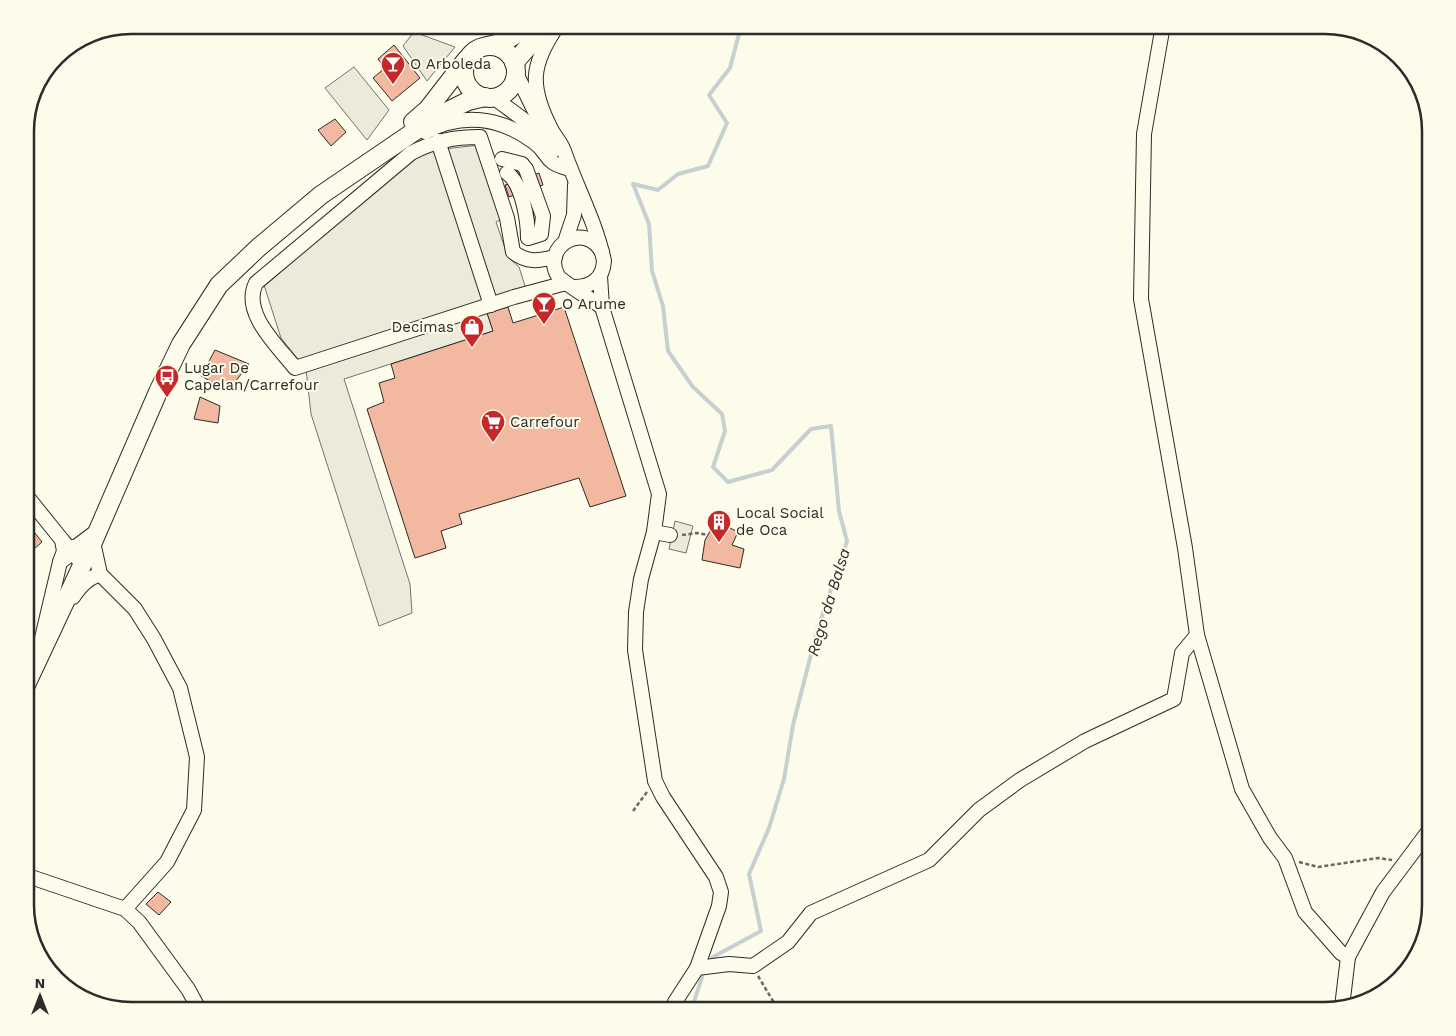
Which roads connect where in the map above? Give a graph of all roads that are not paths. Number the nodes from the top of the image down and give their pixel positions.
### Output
1 (517, 34) edge
2 (540, 34) edge
3 (553, 34) edge
4 (1161, 34) edge
5 (488, 46) junction
6 (468, 58) junction
7 (515, 67) junction
8 (489, 97) junction
9 (438, 141) junction
10 (484, 150) junction
11 (502, 159) junction
12 (369, 162) junction
13 (572, 176) junction
14 (510, 232) junction
15 (528, 238) junction
16 (565, 242) junction
17 (603, 253) junction
18 (555, 257) junction
19 (600, 276) junction
20 (570, 285) junction
21 (491, 305) junction
22 (602, 307) junction
23 (34, 506) edge
24 (654, 532) junction
25 (670, 535) road end
26 (75, 559) junction
27 (100, 574) junction
28 (54, 625) junction
29 (1197, 635) junction
30 (38, 660) junction
31 (34, 668) edge
32 (1422, 849) edge
33 (34, 878) edge
34 (126, 908) junction
35 (1348, 957) junction
36 (697, 968) junction
37 (1343, 1000) edge
38 (195, 1002) edge
39 (675, 1002) edge

1 - 5 main road
2 - 7 main road
3 - 13 street
4 - 29 street
5 - 6 main road
5 - 7 main road
6 - 8 main road
6 - 12 main road
7 - 8 main road
7 - 13 street
8 - 12 main road
8 - 13 street
9 - 10 street
9 - 21 street
9 - 21 street
10 - 11 street
10 - 14 street
11 - 15 street
11 - 15 street
12 - 13 street
12 - 26 main road
13 - 16 street
13 - 17 street
14 - 15 street
14 - 18 street
16 - 17 street
16 - 18 street
17 - 19 street
18 - 20 street
19 - 20 street
19 - 22 street
20 - 21 street
20 - 22 street
22 - 24 street
23 - 26 street
24 - 25 street
24 - 36 street
26 - 27 street
26 - 28 main road
26 - 30 street
27 - 28 street
27 - 34 street
28 - 30 main road
29 - 35 street
29 - 36 street
30 - 31 main road
32 - 35 street
33 - 34 street
34 - 38 street
35 - 37 street
36 - 39 street

